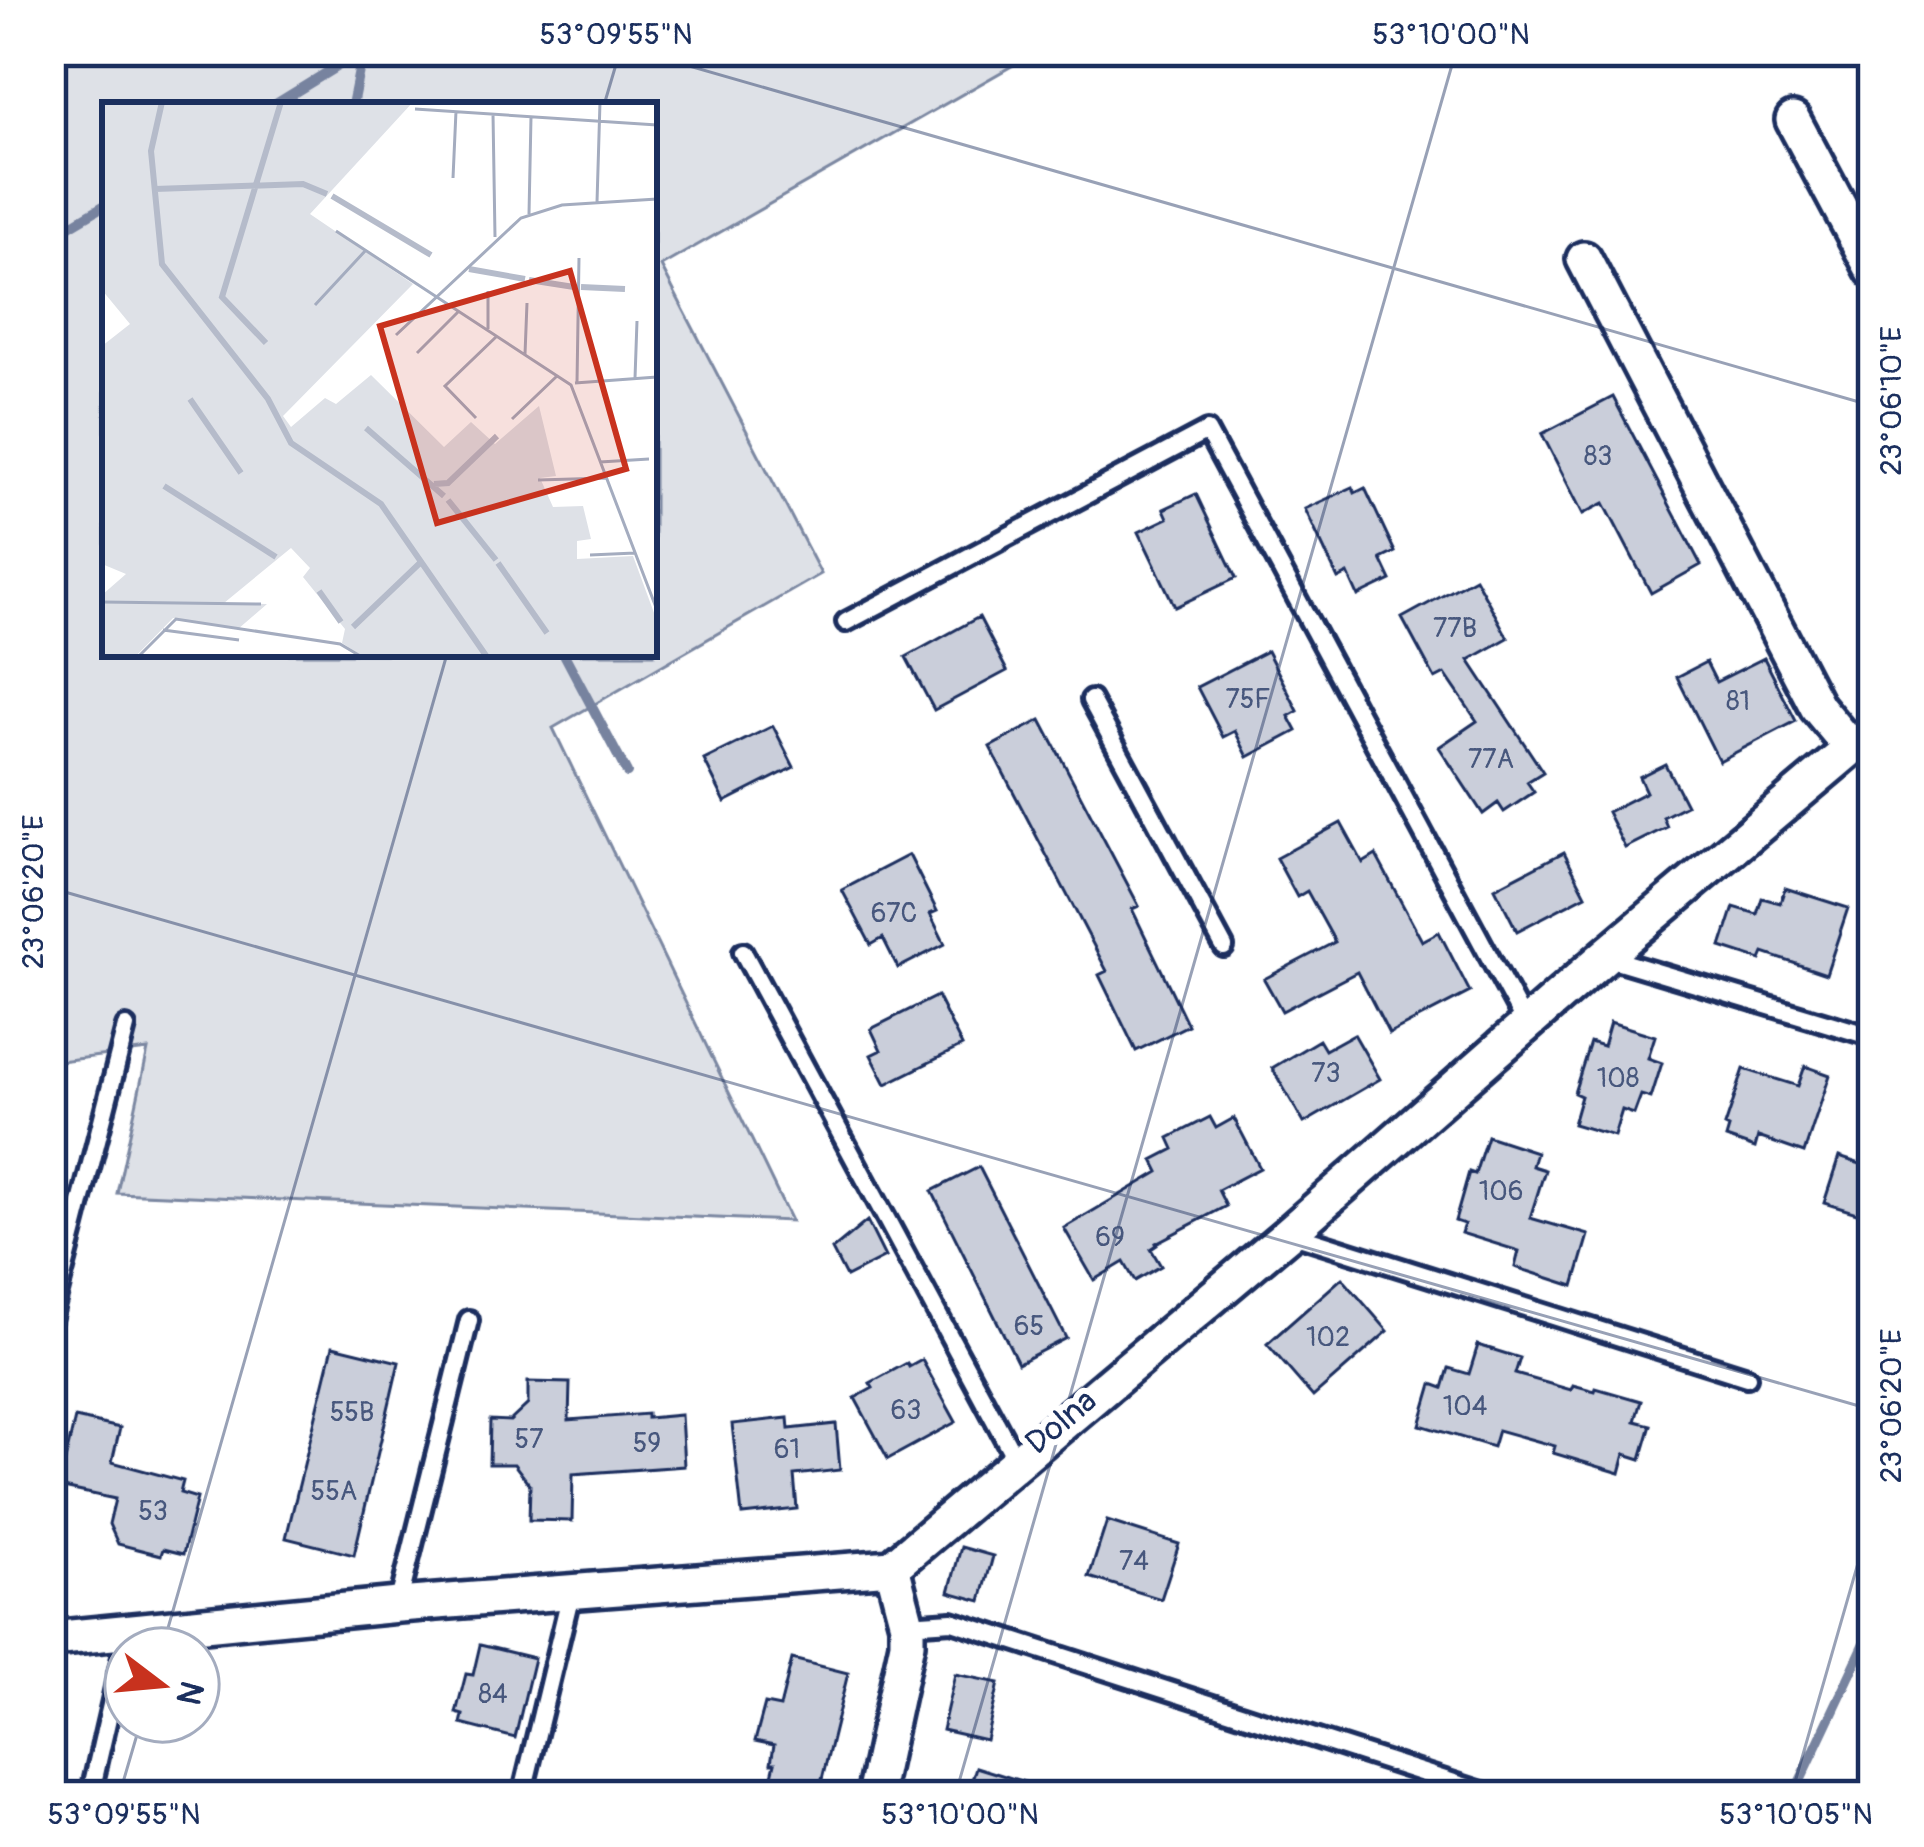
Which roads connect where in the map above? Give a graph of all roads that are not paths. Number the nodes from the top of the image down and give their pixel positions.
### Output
1 (1793, 121) dead end
2 (1584, 260) dead end
3 (1873, 270) edge
4 (846, 622) dead end
5 (1091, 700) dead end
6 (1862, 739) edge
7 (1224, 947) dead end
8 (742, 952) dead end
9 (1605, 956) junction
10 (1526, 1025) junction
11 (126, 1027) dead end
12 (1873, 1037) edge
13 (1288, 1233) junction
14 (51, 1320) edge
15 (469, 1320) dead end
16 (1747, 1377) dead end
17 (1016, 1460) junction
18 (892, 1567) junction
19 (571, 1592) junction
20 (398, 1605) junction
21 (907, 1624) junction
22 (190, 1625) edge
23 (102, 1634) edge
24 (51, 1639) edge
25 (102, 1744) edge
26 (90, 1796) edge
27 (522, 1796) edge
28 (874, 1796) edge
29 (1495, 1796) edge

1 - 3 street
2 - 6 street
4 - 10 lane
5 - 7 lane
6 - 9 street, Dolna
8 - 17 lane
9 - 10 street, Dolna
9 - 12 lane
10 - 13 street, Dolna
11 - 14 lane
13 - 16 lane
13 - 17 street, Dolna
15 - 20 lane
17 - 18 street, Dolna
18 - 19 street
18 - 21 street
19 - 20 street
19 - 27 lane
20 - 22 street
21 - 28 street
21 - 29 lane
23 - 24 street
25 - 26 lane

